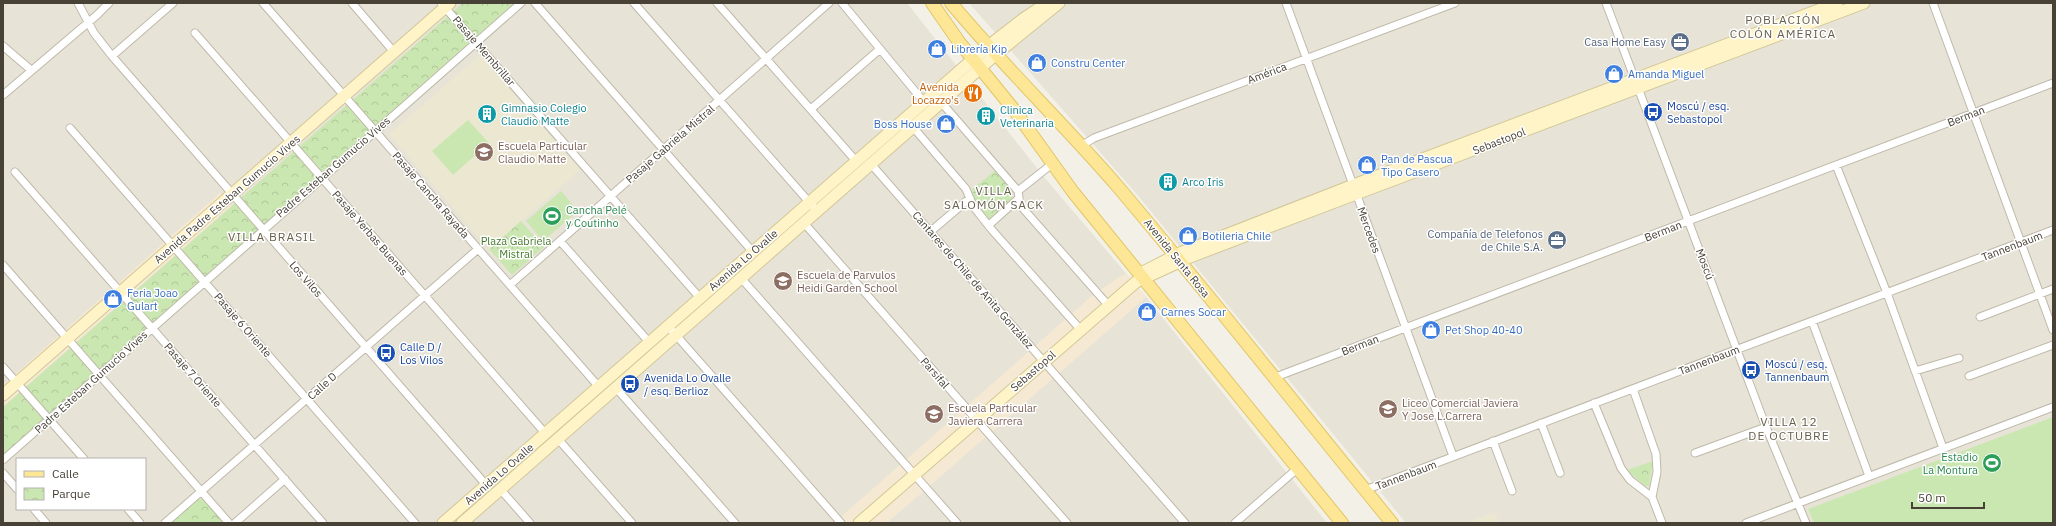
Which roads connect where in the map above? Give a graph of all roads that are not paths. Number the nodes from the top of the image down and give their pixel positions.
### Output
1 (78, 3) edge
2 (109, 3) edge
3 (173, 3) edge
4 (263, 3) edge
5 (352, 3) edge
6 (521, 3) edge
7 (535, 3) edge
8 (634, 3) edge
9 (729, 3) edge
10 (829, 3) edge
11 (842, 3) edge
12 (932, 3) edge
13 (951, 3) edge
14 (1047, 3) edge
15 (1059, 3) edge
16 (1286, 3) edge
17 (1455, 3) edge
18 (1606, 3) edge
19 (1837, 3) edge
20 (1864, 3) edge
21 (1933, 3) edge
22 (445, 4) edge
23 (720, 6) edge
24 (88, 23) junction
25 (195, 33) dead end
26 (476, 43) junction
27 (3, 46) edge
28 (880, 49) junction
29 (991, 51) junction
30 (394, 52) junction
31 (112, 56) junction
32 (766, 59) junction
33 (1306, 59) junction
34 (977, 64) junction
35 (31, 70) junction
36 (1636, 83) junction
37 (2053, 83) edge
38 (3, 95) edge
39 (344, 96) junction
40 (719, 100) junction
41 (924, 102) junction
42 (941, 102) junction
43 (810, 109) junction
44 (1973, 113) junction
45 (913, 127) junction
46 (70, 128) dead end
47 (375, 131) junction
48 (291, 143) junction
49 (1081, 146) junction
50 (664, 150) junction
51 (856, 161) junction
52 (871, 164) junction
53 (1052, 164) junction
54 (1836, 165) junction
55 (15, 172) dead end
56 (322, 178) junction
57 (1355, 190) junction
58 (232, 194) junction
59 (1019, 195) junction
60 (611, 196) junction
61 (970, 198) junction
62 (809, 202) junction
63 (817, 211) junction
64 (1689, 221) junction
65 (804, 223) junction
66 (989, 225) junction
67 (263, 229) junction
68 (2053, 230) edge
69 (930, 232) junction
70 (560, 241) junction
71 (2021, 242) junction
72 (174, 245) junction
73 (478, 249) junction
74 (753, 252) junction
75 (1178, 259) junction
76 (3, 265) edge
77 (741, 278) junction
78 (1140, 278) junction
79 (205, 281) junction
80 (510, 285) junction
81 (2053, 289) edge
82 (120, 292) junction
83 (1887, 293) junction
84 (2040, 294) junction
85 (425, 296) junction
86 (700, 298) junction
87 (1108, 305) junction
88 (1980, 317) dead end
89 (1812, 321) junction
90 (668, 326) junction
91 (152, 328) junction
92 (1406, 328) junction
93 (1080, 329) junction
94 (2053, 330) edge
95 (677, 335) junction
96 (67, 338) junction
97 (649, 342) junction
98 (2053, 345) edge
99 (366, 346) junction
100 (1737, 349) junction
101 (1959, 358) dead end
102 (1044, 361) junction
103 (3, 367) edge
104 (1915, 371) junction
105 (99, 375) junction
106 (1969, 376) dead end
107 (1273, 378) junction
108 (17, 382) junction
109 (599, 387) junction
110 (616, 388) junction
111 (1633, 389) junction
112 (3, 395) edge
113 (307, 399) junction
114 (1594, 403) junction
115 (2053, 407) edge
116 (49, 419) junction
117 (976, 420) junction
118 (1541, 423) junction
119 (1766, 426) junction
120 (545, 433) junction
121 (558, 439) junction
122 (1493, 441) junction
123 (255, 445) junction
124 (1942, 448) junction
125 (1695, 453) dead end
126 (1453, 456) junction
127 (83, 458) edge
128 (3, 460) edge
129 (1298, 468) junction
130 (3, 473) edge
131 (1560, 473) dead end
132 (914, 474) junction
133 (1869, 476) junction
134 (284, 479) junction
135 (486, 485) junction
136 (16, 488) edge
137 (1365, 490) junction
138 (202, 491) junction
139 (1512, 491) dead end
140 (498, 492) junction
141 (1652, 497) junction
142 (1797, 504) junction
143 (35, 510) edge
144 (129, 510) edge
145 (46, 523) edge
146 (140, 523) edge
147 (165, 523) edge
148 (229, 523) edge
149 (235, 523) edge
150 (323, 523) edge
151 (415, 523) edge
152 (443, 523) edge
153 (462, 523) edge
154 (530, 523) edge
155 (632, 523) edge
156 (735, 523) edge
157 (842, 523) edge
158 (859, 523) edge
159 (957, 523) edge
160 (1067, 523) edge
161 (1185, 523) edge
162 (1235, 523) edge
163 (1342, 523) edge
164 (1392, 523) edge
165 (1662, 523) edge
166 (1746, 523) edge
167 (1806, 523) edge

1 - 24 street, Los Vilos
2 - 24 street
3 - 31 street
4 - 39 street, Pasaje Cancha Rayada
5 - 30 street
6 - 26 street, Padre Esteban Gumucio Vives
7 - 50 street
8 - 40 street
9 - 23 street
10 - 32 street, Pasaje Gabriela Mistral
11 - 28 street
12 - 34 main road
13 - 29 main road, Avenida Santa Rosa
14 - 29 street, Avenida Lo Ovalle
15 - 29 street, Avenida Lo Ovalle
16 - 33 street, Mercedes
17 - 33 street, América
18 - 36 street, Moscú
19 - 36 street, Sebastopol
20 - 36 street, Sebastopol
21 - 44 street
22 - 26 street, Pasaje Membrillar
22 - 30 street, Avenida Padre Esteban Gumucio Vives
23 - 32 street
24 - 31 street, Los Vilos
24 - 35 street
25 - 48 street, Pasaje Yerbas Buenas
26 - 47 street, Padre Esteban Gumucio Vives
26 - 60 street, Pasaje Membrillar
27 - 35 street
28 - 41 street
28 - 43 street
29 - 34 street, Avenida Lo Ovalle
29 - 49 main road, Avenida Santa Rosa
30 - 39 street, Avenida Padre Esteban Gumucio Vives
31 - 58 street, Los Vilos
32 - 40 street, Pasaje Gabriela Mistral
32 - 43 street
33 - 49 street, América
33 - 57 street, Mercedes
34 - 41 street, Avenida Lo Ovalle
34 - 42 street, Avenida Lo Ovalle
34 - 53 main road
35 - 38 street
36 - 57 street, Sebastopol
36 - 64 street, Moscú
37 - 44 street, Berman
39 - 47 street, Pasaje Cancha Rayada
39 - 48 street, Avenida Padre Esteban Gumucio Vives
40 - 50 street, Pasaje Gabriela Mistral
40 - 62 street
41 - 51 street, Avenida Lo Ovalle
42 - 45 street, Avenida Lo Ovalle
42 - 59 street
43 - 51 street
44 - 54 street, Berman
44 - 71 street
45 - 52 street, Avenida Lo Ovalle
45 - 61 street
46 - 72 street, Pasaje 6 Oriente
47 - 56 street, Padre Esteban Gumucio Vives
47 - 73 street, Pasaje Cancha Rayada
48 - 56 street, Pasaje Yerbas Buenas
48 - 58 street, Avenida Padre Esteban Gumucio Vives
49 - 75 main road, Avenida Santa Rosa
50 - 60 street, Pasaje Gabriela Mistral
50 - 74 street
51 - 62 street, Avenida Lo Ovalle
52 - 63 street, Avenida Lo Ovalle
52 - 69 street, Cantares de Chile de Anita González
53 - 59 street
53 - 78 main road
54 - 64 street, Berman
54 - 83 street
55 - 82 street, Pasaje 7 Oriente
56 - 67 street, Padre Esteban Gumucio Vives
56 - 85 street, Pasaje Yerbas Buenas
57 - 75 street, Sebastopol
57 - 92 street, Mercedes
58 - 67 street, Los Vilos
58 - 72 street, Avenida Padre Esteban Gumucio Vives
59 - 66 street
59 - 87 street
60 - 70 street, Pasaje Gabriela Mistral
60 - 86 street, Pasaje Membrillar
61 - 66 street
61 - 69 street
62 - 63 street
62 - 74 street, Avenida Lo Ovalle
63 - 65 street, Avenida Lo Ovalle
64 - 92 street, Berman
64 - 100 street, Moscú
65 - 77 street, Avenida Lo Ovalle
65 - 117 street, Parsifal
66 - 93 street
67 - 79 street, Padre Esteban Gumucio Vives
67 - 99 street, Los Vilos
68 - 71 street, Tannenbaum
69 - 102 street, Cantares de Chile de Anita González
70 - 80 street, Pasaje Gabriela Mistral
70 - 97 street
71 - 83 street, Tannenbaum
71 - 84 street
72 - 79 street, Pasaje 6 Oriente
72 - 82 street, Avenida Padre Esteban Gumucio Vives
73 - 80 street, Pasaje Cancha Rayada
73 - 85 street, Calle D
74 - 86 street, Avenida Lo Ovalle
75 - 78 street, Sebastopol
75 - 107 main road, Avenida Santa Rosa
76 - 96 street
77 - 95 street, Avenida Lo Ovalle
77 - 132 street
78 - 87 street, Sebastopol
78 - 129 main road
79 - 91 street, Padre Esteban Gumucio Vives
79 - 113 street, Pasaje 6 Oriente
80 - 109 street, Pasaje Cancha Rayada
81 - 84 street
82 - 91 street, Pasaje 7 Oriente
82 - 96 street, Avenida Padre Esteban Gumucio Vives
83 - 89 street, Tannenbaum
83 - 104 street
84 - 88 street
84 - 94 street
85 - 99 street, Calle D
85 - 120 street, Pasaje Yerbas Buenas
86 - 90 street, Avenida Lo Ovalle
87 - 93 street, Sebastopol
89 - 100 street, Tannenbaum
89 - 133 street
90 - 95 street
90 - 97 street, Avenida Lo Ovalle
91 - 105 street, Padre Esteban Gumucio Vives
91 - 123 street, Pasaje 7 Oriente
92 - 107 street, Berman
92 - 126 street, Mercedes
93 - 102 street, Sebastopol
95 - 110 street, Avenida Lo Ovalle
95 - 157 street
96 - 105 street
96 - 108 street, Avenida Padre Esteban Gumucio Vives
97 - 109 street, Avenida Lo Ovalle
98 - 106 street
99 - 113 street, Calle D
99 - 135 street, Los Vilos
100 - 111 street, Tannenbaum
100 - 119 street, Moscú
101 - 104 street
102 - 117 street, Sebastopol
102 - 161 street, Cantares de Chile de Anita González
103 - 108 street
104 - 124 street
105 - 116 street, Padre Esteban Gumucio Vives
105 - 138 street
107 - 137 main road, Avenida Santa Rosa
108 - 112 street, Avenida Padre Esteban Gumucio Vives
108 - 116 street
109 - 120 street, Avenida Lo Ovalle
110 - 121 street, Avenida Lo Ovalle
110 - 156 street
111 - 114 street, Tannenbaum
111 - 141 street
113 - 123 street, Calle D
113 - 151 street, Pasaje 6 Oriente
114 - 118 street, Tannenbaum
114 - 141 street
115 - 124 street
116 - 127 street
116 - 128 street, Padre Esteban Gumucio Vives
117 - 132 street, Sebastopol
117 - 160 street, Parsifal
118 - 122 street, Tannenbaum
118 - 131 street
119 - 125 street
119 - 142 street, Moscú
120 - 135 street, Avenida Lo Ovalle
121 - 140 street, Avenida Lo Ovalle
121 - 155 street
122 - 126 street, Tannenbaum
122 - 139 street
123 - 134 street, Pasaje 7 Oriente
123 - 138 street, Calle D
124 - 133 street
126 - 137 street, Tannenbaum
129 - 162 street
129 - 163 main road
130 - 136 street
132 - 158 street, Sebastopol
132 - 159 street
133 - 142 street
134 - 149 street
134 - 150 street, Pasaje 7 Oriente
135 - 140 street, Los Vilos
135 - 152 street, Avenida Lo Ovalle
137 - 164 main road, Avenida Santa Rosa
138 - 147 street, Calle D
138 - 148 street
140 - 153 street, Avenida Lo Ovalle
140 - 154 street, Los Vilos
141 - 165 street
142 - 166 street
142 - 167 street, Moscú
143 - 145 street
144 - 146 street

